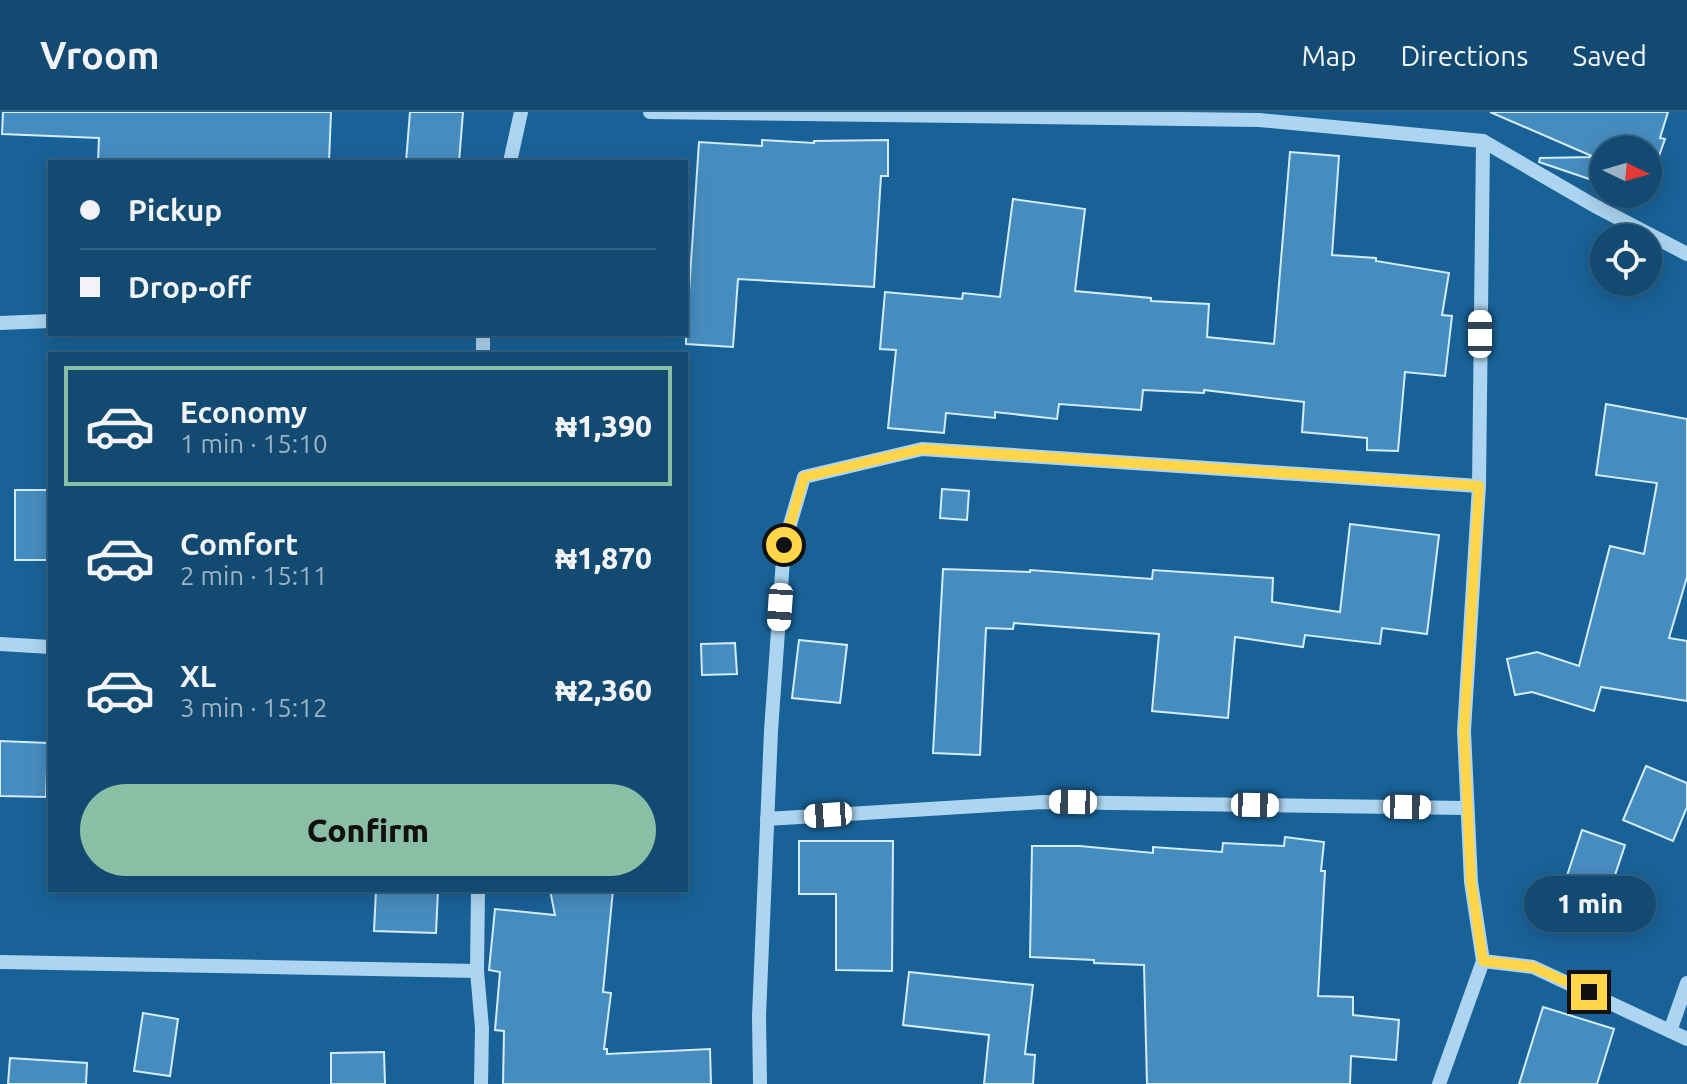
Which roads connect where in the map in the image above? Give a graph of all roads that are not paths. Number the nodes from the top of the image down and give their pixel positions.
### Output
1 (521, 112) edge
2 (650, 112) edge
3 (1483, 141) junction
4 (510, 160) edge
5 (1687, 254) edge
6 (48, 321) edge
7 (0, 323) edge
8 (1479, 486) junction
9 (0, 644) edge
10 (48, 647) edge
11 (1467, 808) junction
12 (767, 819) junction
13 (478, 892) edge
14 (1483, 961) junction
15 (0, 962) edge
16 (477, 971) junction
17 (1687, 983) edge
18 (1670, 1031) junction
19 (1687, 1039) edge
20 (481, 1084) edge
21 (760, 1084) edge
22 (1439, 1084) edge

1 - 4 street
2 - 3 street
3 - 5 street
3 - 8 street
6 - 7 street
8 - 11 street
8 - 12 street
9 - 10 street
11 - 12 street
11 - 14 street
12 - 21 street
13 - 16 street
14 - 18 street
14 - 22 street
15 - 16 street
16 - 20 street
17 - 18 street
18 - 19 street

